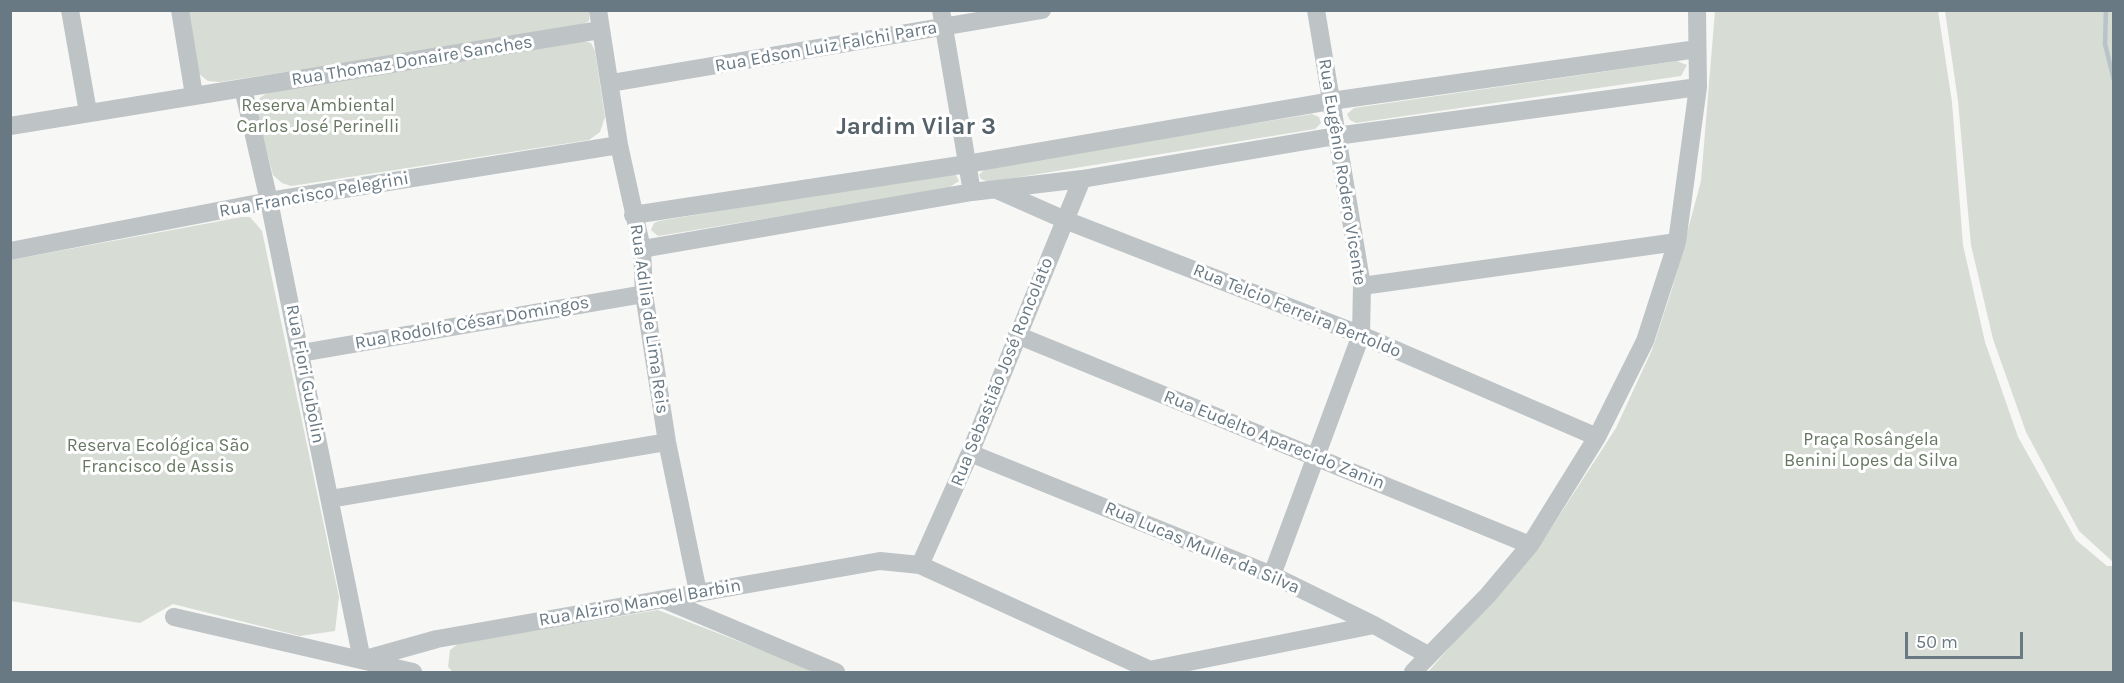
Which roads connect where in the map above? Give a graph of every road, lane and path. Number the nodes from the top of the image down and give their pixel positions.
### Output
1 (70, 10) edge
2 (180, 10) edge
3 (598, 10) edge
4 (1042, 10) edge
5 (1316, 10) edge
6 (1697, 10) edge
7 (942, 19) edge
8 (600, 30) junction
9 (1697, 49) junction
10 (611, 84) junction
11 (1698, 87) junction
12 (243, 88) junction
13 (194, 95) junction
14 (1331, 101) junction
15 (88, 112) junction
16 (10, 126) edge
17 (1336, 136) junction
18 (619, 145) junction
19 (967, 164) junction
20 (1082, 179) junction
21 (996, 190) junction
22 (972, 192) junction
23 (270, 201) junction
24 (633, 214) junction
25 (1065, 220) junction
26 (1677, 242) junction
27 (642, 249) junction
28 (10, 251) edge
29 (1362, 286) junction
30 (644, 294) junction
31 (1017, 334) junction
32 (1361, 335) junction
33 (301, 353) junction
34 (1597, 437) junction
35 (667, 442) junction
36 (970, 453) junction
37 (1316, 457) junction
38 (330, 500) junction
39 (1530, 545) junction
40 (920, 565) junction
41 (1272, 575) junction
42 (698, 592) junction
43 (665, 600) junction
44 (174, 617) dead end
45 (1374, 625) junction
46 (1428, 656) junction
47 (362, 660) junction
48 (1144, 671) edge
49 (412, 672) edge
50 (837, 672) edge
51 (1413, 672) edge

1 - 15 street
2 - 13 street
3 - 8 street, Rua Adilia de Lima Reis
4 - 7 street, Rua Edson Luiz Falchi Parra
5 - 14 street, Rua Eugênio Rodero Vicente
6 - 9 street
7 - 10 street, Rua Edson Luiz Falchi Parra
7 - 19 street
8 - 10 street, Rua Adilia de Lima Reis
8 - 12 street, Rua Thomaz Donaire Sanches
9 - 11 street
9 - 14 street
10 - 18 street, Rua Adilia de Lima Reis
11 - 17 street
11 - 26 street
12 - 13 street, Rua Thomaz Donaire Sanches
12 - 23 street, Rua Fiori Gubolin
13 - 15 street, Rua Thomaz Donaire Sanches
14 - 17 street, Rua Eugênio Rodero Vicente
14 - 19 street
15 - 16 street, Rua Thomaz Donaire Sanches
17 - 20 street
17 - 29 street, Rua Eugênio Rodero Vicente
18 - 23 street, Rua Francisco Pelegrini
18 - 24 street, Rua Adilia de Lima Reis
19 - 22 street
19 - 24 street
20 - 21 street
20 - 25 street, Rua Sebastião José Roncolato
21 - 22 street
21 - 25 street, Rua Telcio Ferreira Bertoldo
22 - 27 street
23 - 28 street, Rua Francisco Pelegrini
23 - 33 street, Rua Fiori Gubolin
24 - 27 street, Rua Adilia de Lima Reis
25 - 31 street, Rua Sebastião José Roncolato
25 - 32 street, Rua Telcio Ferreira Bertoldo
26 - 29 street
26 - 34 street
27 - 30 street, Rua Adilia de Lima Reis
29 - 32 street, Rua Eugênio Rodero Vicente
30 - 33 street, Rua Rodolfo César Domingos
30 - 35 street, Rua Adilia de Lima Reis
31 - 36 street, Rua Sebastião José Roncolato
31 - 37 street, Rua Eudelto Aparecido Zanin
32 - 34 street, Rua Telcio Ferreira Bertoldo
32 - 37 street, Rua Eugênio Rodero Vicente
33 - 38 street, Rua Fiori Gubolin
34 - 39 street
35 - 38 street
35 - 42 street, Rua Adilia de Lima Reis
36 - 40 street, Rua Sebastião José Roncolato
36 - 41 street, Rua Lucas Muller da Silva
37 - 39 street, Rua Eudelto Aparecido Zanin
37 - 41 street, Rua Eugênio Rodero Vicente
38 - 47 street, Rua Fiori Gubolin
39 - 46 street
40 - 42 street, Rua Alziro Manoel Barbin
40 - 48 street, Rua Alziro Manoel Barbin
41 - 45 street, Rua Lucas Muller da Silva
42 - 43 street, Rua Alziro Manoel Barbin
43 - 47 street, Rua Alziro Manoel Barbin
43 - 50 street
44 - 47 street
45 - 46 street, Rua Lucas Muller da Silva
45 - 48 street
46 - 51 street
47 - 49 street

